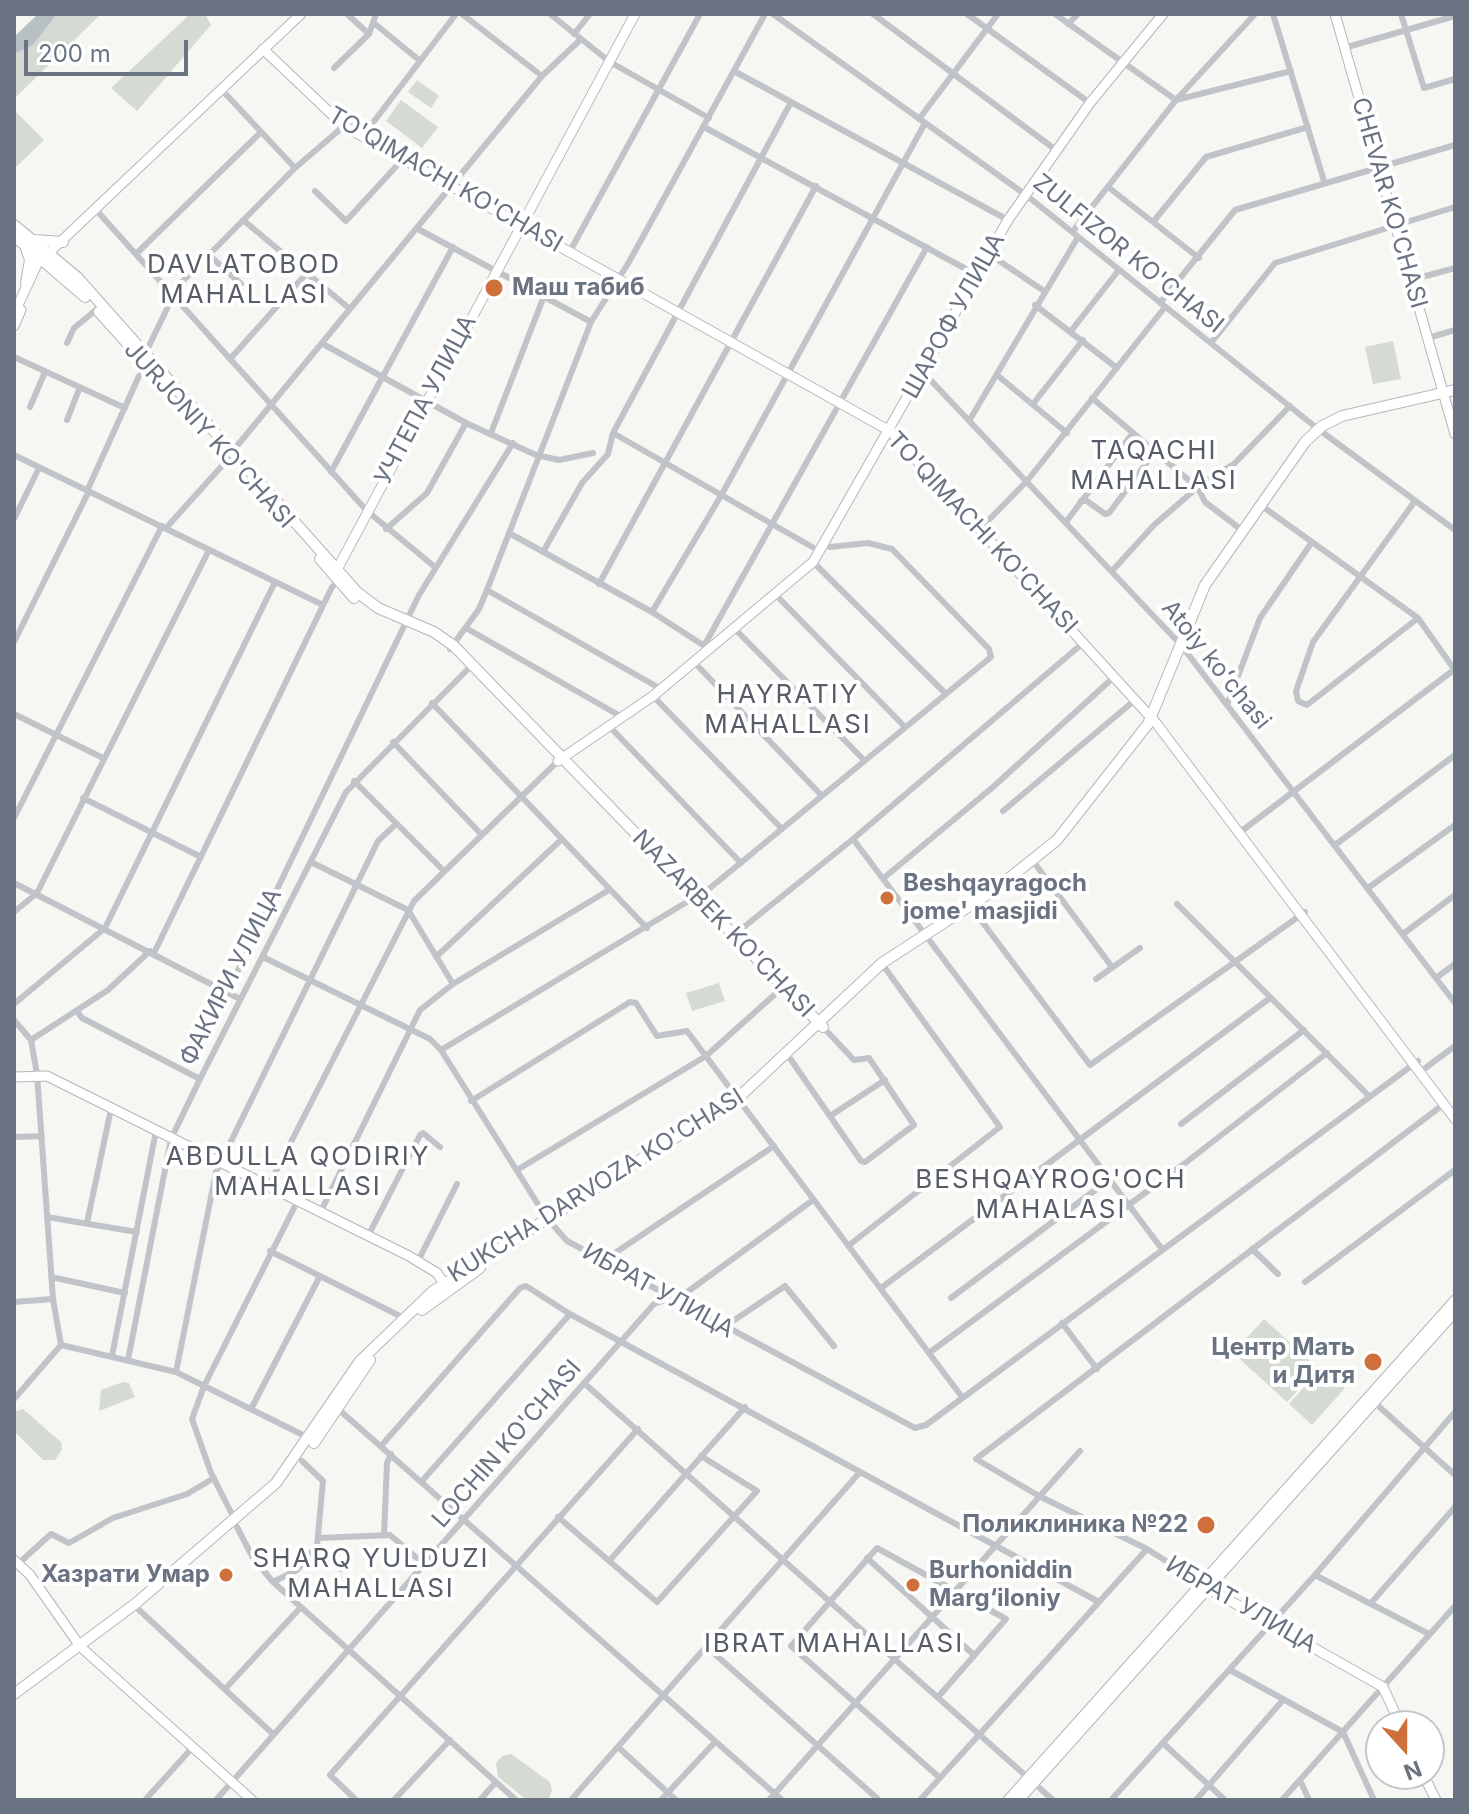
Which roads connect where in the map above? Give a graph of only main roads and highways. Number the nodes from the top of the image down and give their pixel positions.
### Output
1 (14, 225) edge
2 (23, 239) edge
3 (48, 258) junction
4 (66, 266) junction
5 (26, 283) road end
6 (1450, 394) edge
7 (1321, 431) junction
8 (230, 455) junction
9 (408, 624) joint
10 (1183, 648) junction
11 (1034, 863) junction
12 (927, 936) junction
13 (820, 1026) junction
14 (446, 1286) junction
15 (334, 1406) junction
16 (236, 1524) junction
17 (82, 1648) junction
18 (14, 1694) edge
19 (14, 1701) edge

1 - 2 main road, JURJONIY KO'CHASI
2 - 3 main road, JURJONIY KO'CHASI
2 - 4 main road
2 - 5 main road
3 - 4 main road, JURJONIY KO'CHASI
3 - 8 main road, JURJONIY KO'CHASI
4 - 8 main road, JURJONIY KO'CHASI
6 - 7 main road, KUKCHA DARVOZA KO'CHASI
7 - 10 main road, KUKCHA DARVOZA KO'CHASI
7 - 10 main road, KUKCHA DARVOZA KO'CHASI
8 - 9 main road, JURJONIY KO'CHASI
9 - 13 main road, NAZARBEK KO'CHASI
10 - 11 main road, KUKCHA DARVOZA KO'CHASI
11 - 12 main road, KUKCHA DARVOZA KO'CHASI
11 - 12 main road, KUKCHA DARVOZA KO'CHASI
12 - 13 main road, KUKCHA DARVOZA KO'CHASI
12 - 13 main road, KUKCHA DARVOZA KO'CHASI
13 - 14 main road, KUKCHA DARVOZA KO'CHASI
14 - 15 main road, KUKCHA DARVOZA KO'CHASI
14 - 15 main road, KUKCHA DARVOZA KO'CHASI
15 - 16 main road, KUKCHA DARVOZA KO'CHASI
15 - 16 main road, KUKCHA DARVOZA KO'CHASI
16 - 17 main road, KUKCHA DARVOZA KO'CHASI
17 - 18 main road, KUKCHA DARVOZA KO'CHASI
17 - 19 main road, KUKCHA DARVOZA KO'CHASI

